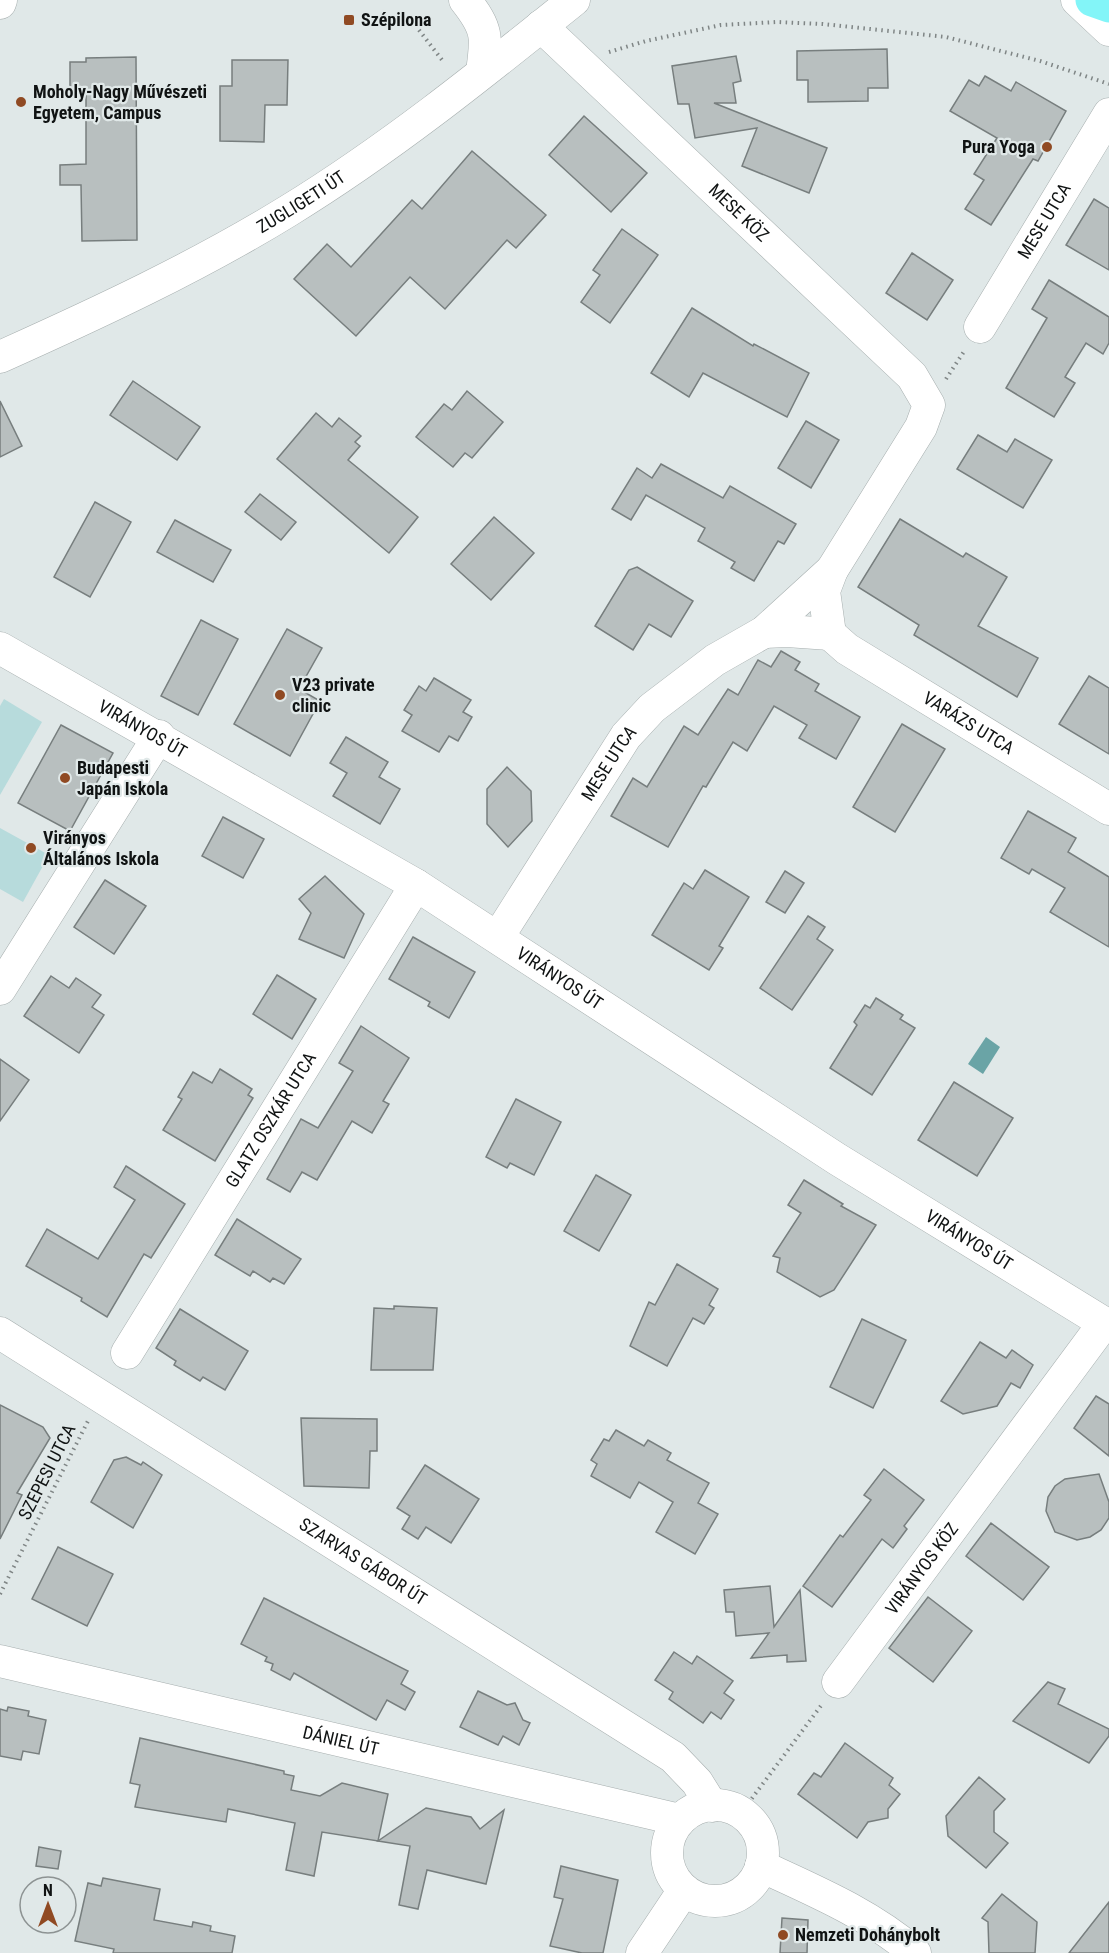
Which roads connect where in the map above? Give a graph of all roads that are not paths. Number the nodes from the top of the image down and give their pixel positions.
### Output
1 (465, 0) edge
2 (574, 0) edge
3 (1077, 0) edge
4 (1092, 0) edge
5 (1109, 6) edge
6 (541, 26) junction
7 (1109, 30) edge
8 (482, 72) junction
9 (1109, 114) edge
10 (980, 327) road end
11 (0, 357) edge
12 (929, 405) joint
13 (832, 570) junction
14 (764, 632) junction
15 (830, 634) junction
16 (0, 648) edge
17 (159, 736) junction
18 (1109, 809) edge
19 (416, 885) junction
20 (498, 936) junction
21 (0, 989) edge
22 (1106, 1325) edge
23 (0, 1333) edge
24 (127, 1353) dead end
25 (0, 1661) edge
26 (838, 1682) road end
27 (726, 1809) junction
28 (680, 1820) junction
29 (761, 1866) junction
30 (684, 1890) junction
31 (642, 1953) edge
32 (915, 1953) edge

1 - 8 street
2 - 6 street, ZUGLIGETI ÚT
3 - 7 street
4 - 5 main road
6 - 8 street, ZUGLIGETI ÚT
6 - 12 street, MESE KÖZ
8 - 11 street, ZUGLIGETI ÚT
9 - 10 street, MESE UTCA
12 - 13 street, MESE UTCA
13 - 14 street, MESE UTCA
13 - 15 street, MESE UTCA
14 - 15 street, MESE UTCA
14 - 20 street, MESE UTCA
15 - 18 street, VARÁZS UTCA
16 - 17 street, VIRÁNYOS ÚT
17 - 19 street, VIRÁNYOS ÚT
17 - 21 street
19 - 20 street, VIRÁNYOS ÚT
19 - 24 street, GLATZ OSZKÁR UTCA
20 - 22 street, VIRÁNYOS ÚT
22 - 26 street, VIRÁNYOS KÖZ
23 - 27 street, SZARVAS GÁBOR ÚT
25 - 28 street, DÁNIEL ÚT
27 - 28 street
27 - 29 street
28 - 30 street
29 - 30 street
29 - 32 street
30 - 31 street

